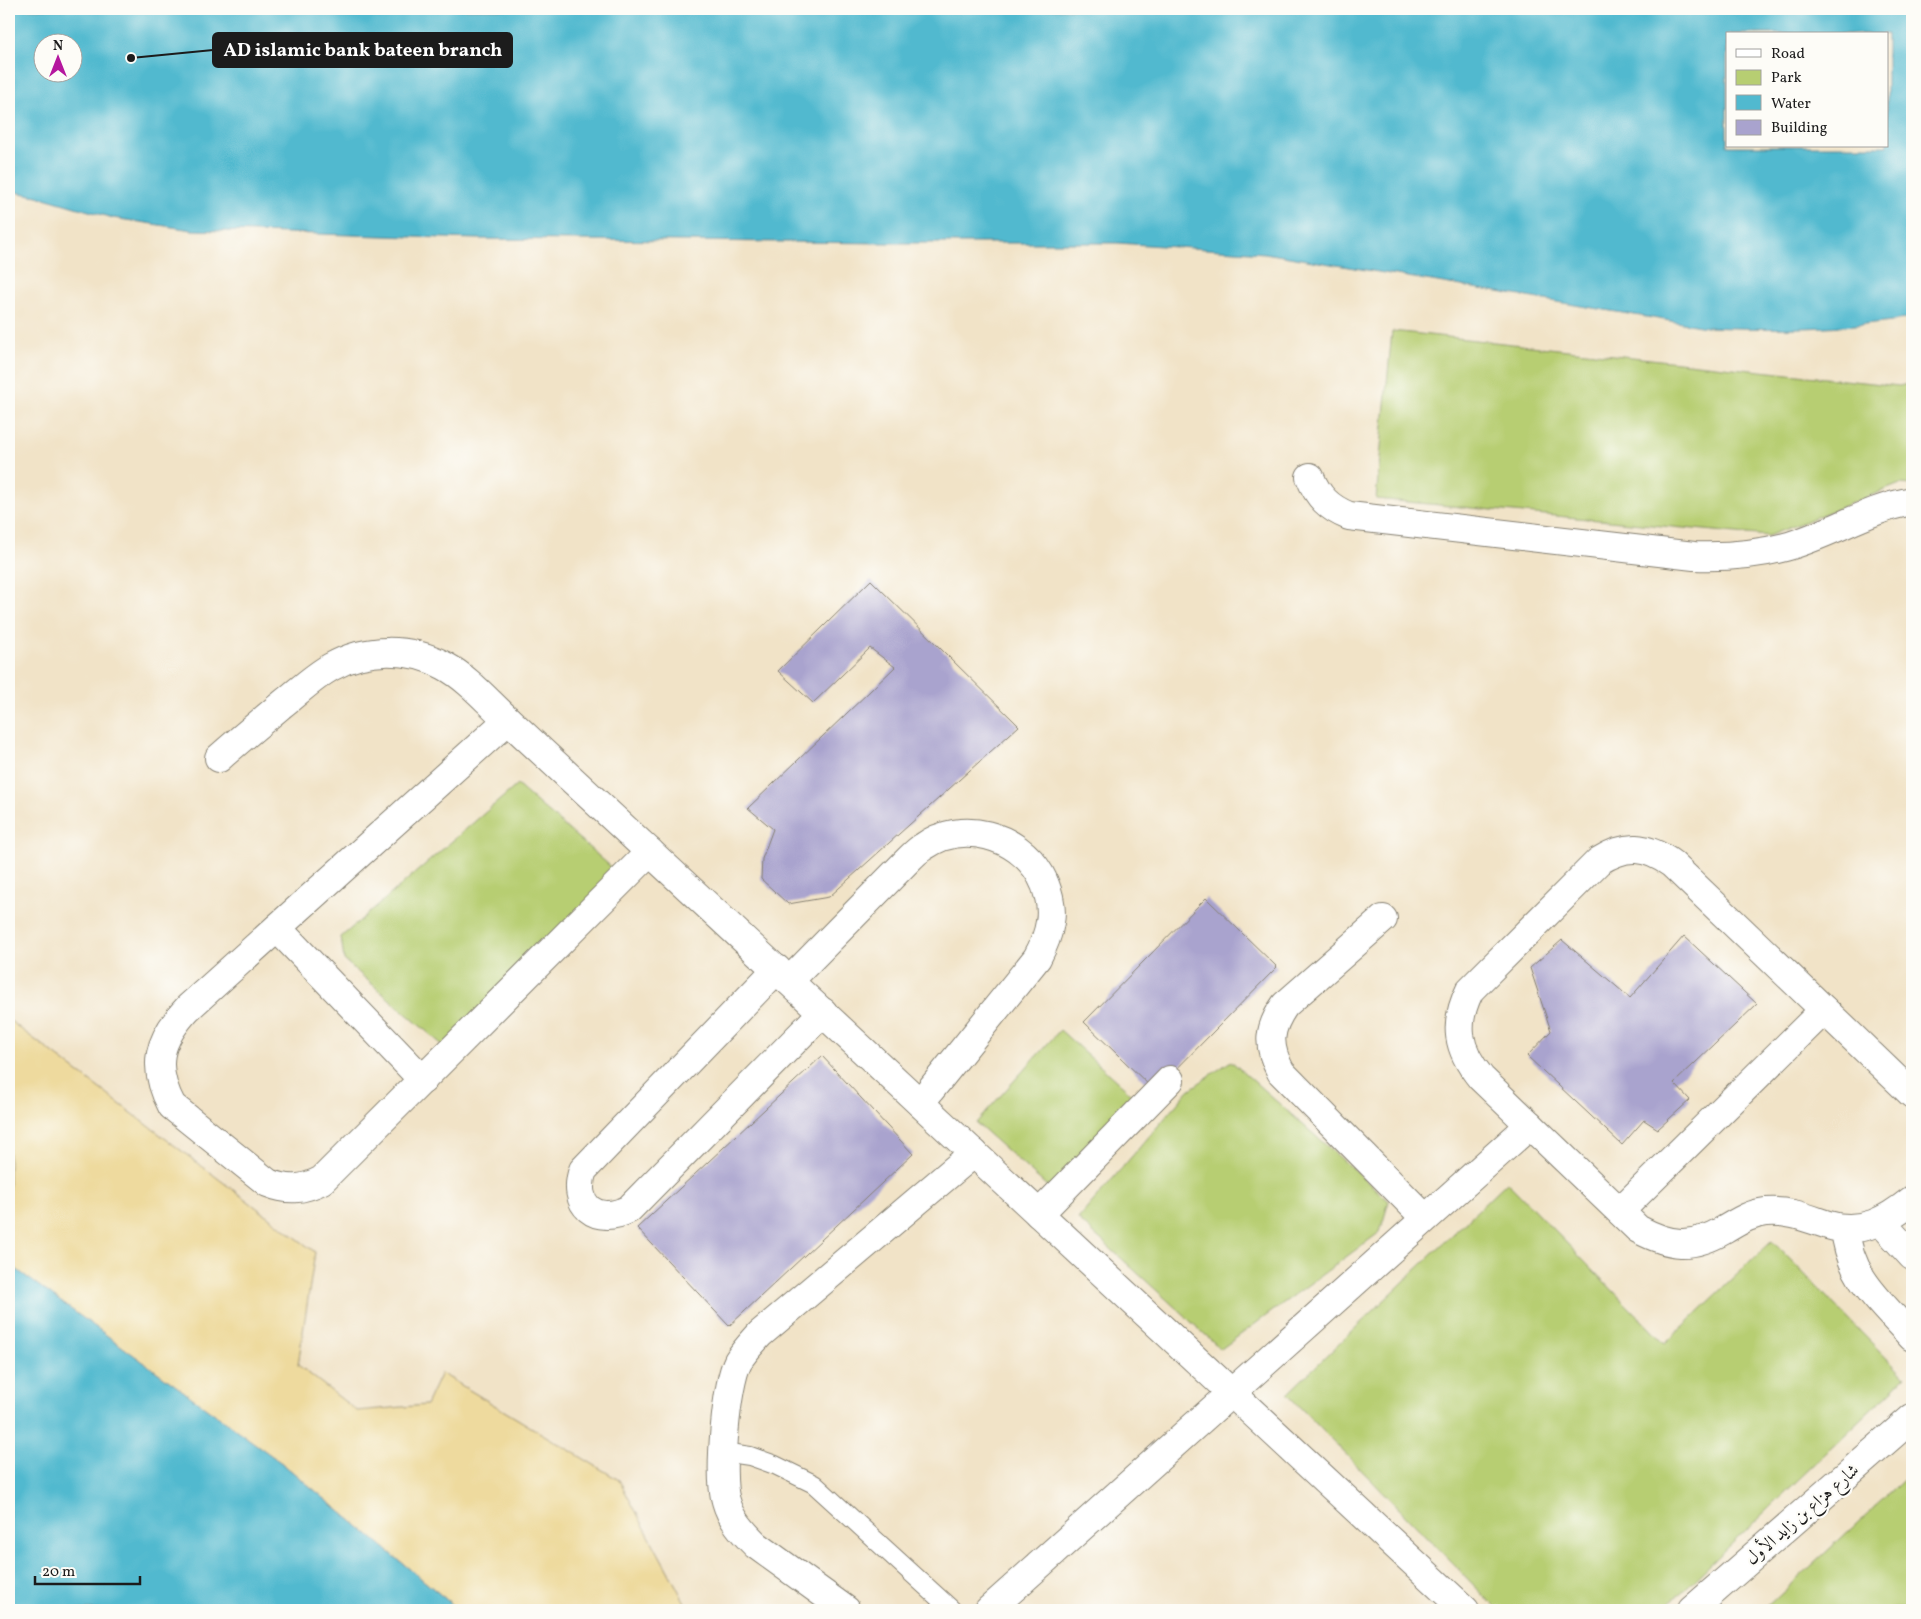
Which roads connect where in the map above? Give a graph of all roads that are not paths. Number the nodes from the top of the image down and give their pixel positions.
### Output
1 (1310, 477) dead end
2 (1912, 501) edge
3 (508, 720) junction
4 (219, 758) dead end
5 (650, 852) junction
6 (1383, 919) dead end
7 (277, 928) junction
8 (783, 975) junction
9 (1824, 1010) junction
10 (823, 1012) junction
11 (423, 1080) junction
12 (1170, 1080) dead end
13 (1912, 1094) edge
14 (920, 1103) junction
15 (1530, 1125) junction
16 (974, 1153) junction
17 (1912, 1200) edge
18 (1620, 1211) junction
19 (1039, 1214) junction
20 (1426, 1218) junction
21 (1881, 1222) junction
22 (1845, 1228) junction
23 (1912, 1256) edge
24 (1912, 1337) edge
25 (1230, 1392) junction
26 (1912, 1418) edge
27 (723, 1452) junction
28 (846, 1610) edge
29 (952, 1610) edge
30 (988, 1610) edge
31 (1466, 1610) edge
32 (1692, 1610) edge

1 - 2 street
3 - 4 street
3 - 5 street
3 - 7 street
5 - 8 street
5 - 11 street
6 - 20 street
7 - 11 street
7 - 11 street
8 - 10 street
8 - 10 street
8 - 14 street
9 - 13 street
9 - 15 street
9 - 18 street
10 - 14 street
12 - 19 street
14 - 16 street
15 - 18 street
15 - 20 street
16 - 19 street
16 - 27 street
17 - 21 street
18 - 22 street
19 - 25 street
20 - 25 street
21 - 22 street
21 - 23 street
22 - 24 street
25 - 30 street
25 - 31 street
26 - 32 street, شارع هزاع بن زايد الأول
27 - 28 street
27 - 29 lane

